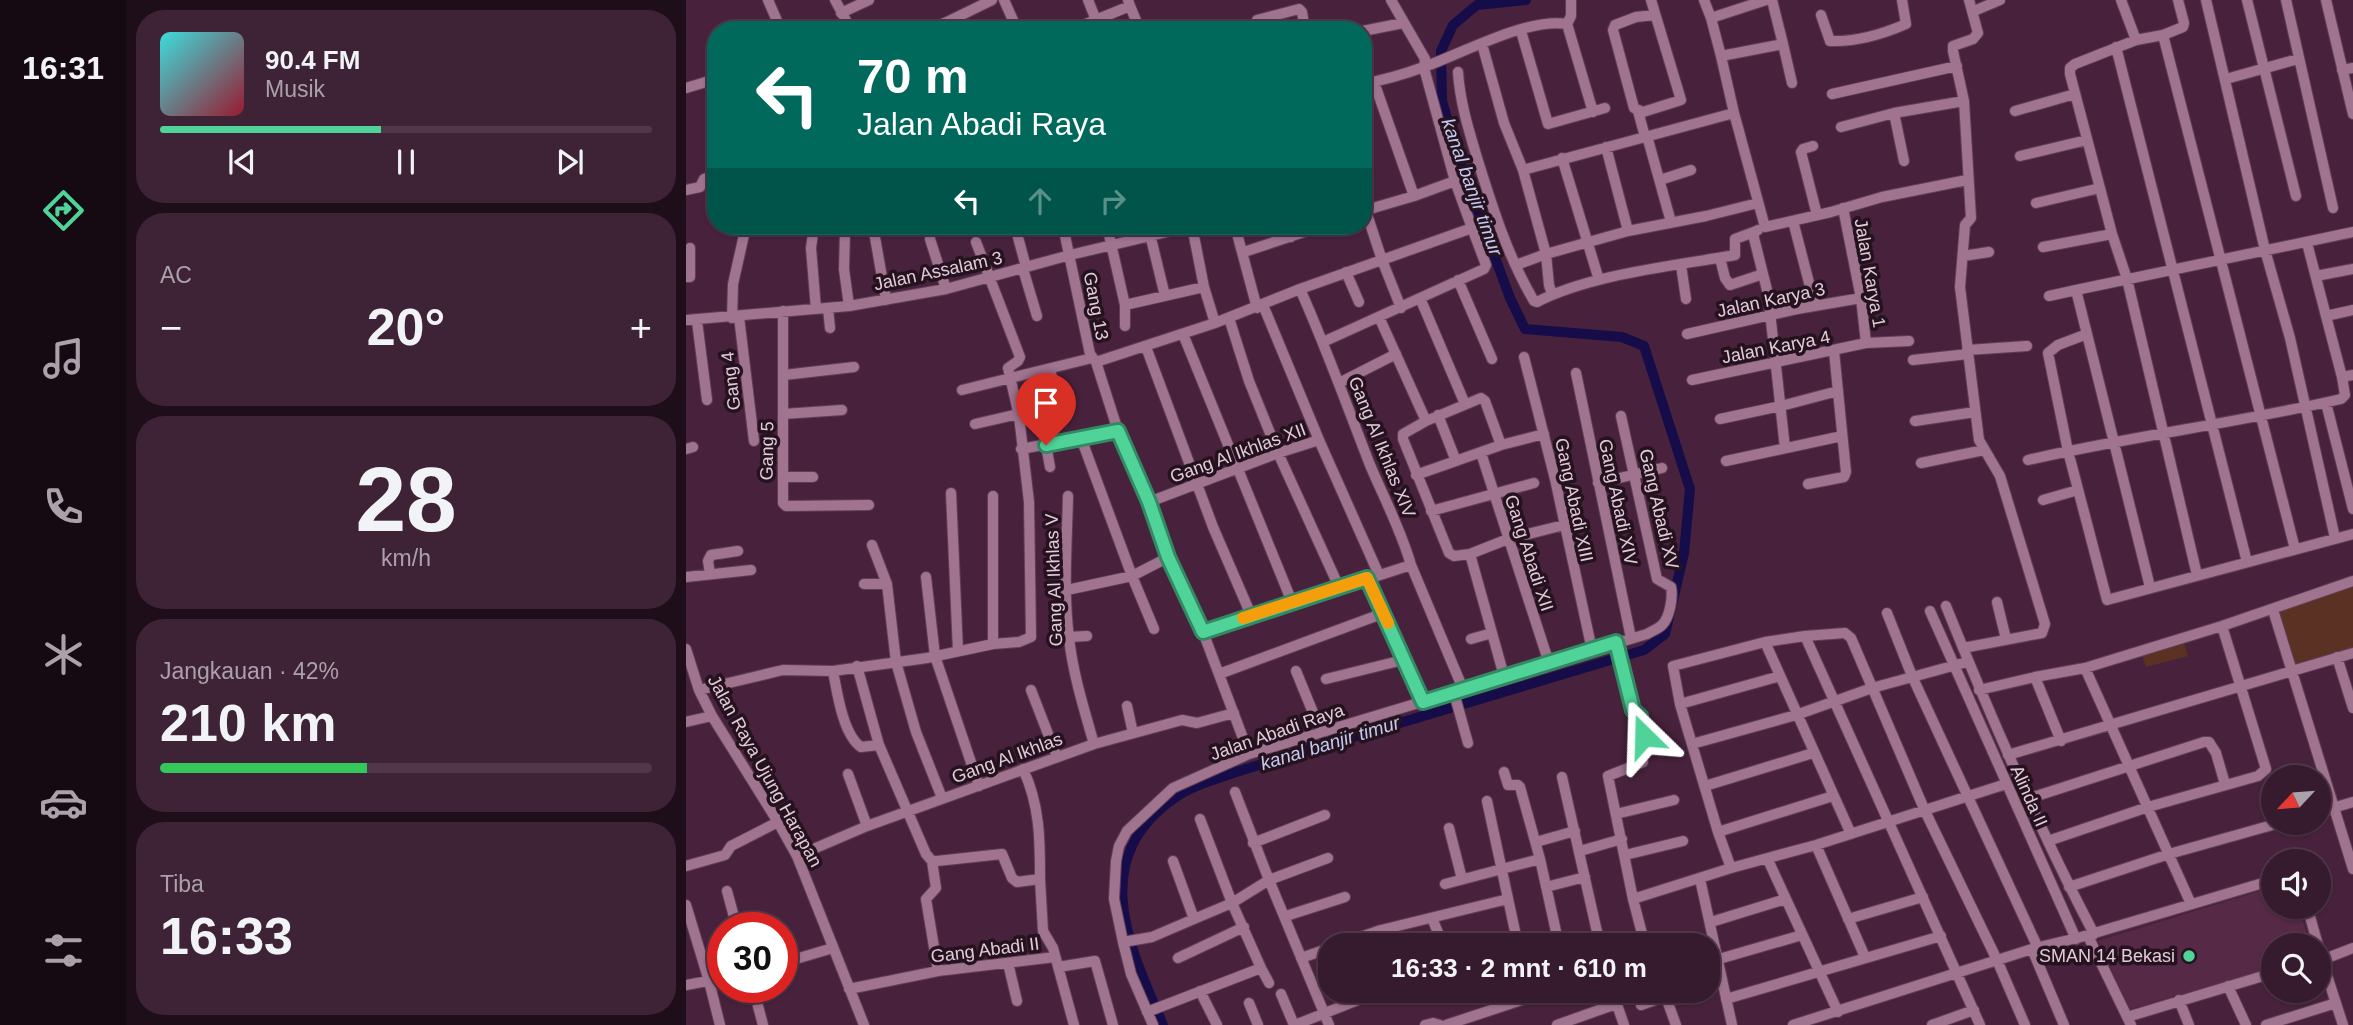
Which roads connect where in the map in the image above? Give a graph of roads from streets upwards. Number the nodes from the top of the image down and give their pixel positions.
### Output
1 (768, 0) edge
2 (835, 0) edge
3 (869, 0) edge
4 (992, 0) edge
5 (1004, 0) edge
6 (1088, 0) edge
7 (1391, 0) edge
8 (1571, 0) edge
9 (1651, 0) edge
10 (1704, 0) edge
11 (1766, 0) edge
12 (1772, 0) edge
13 (1902, 0) edge
14 (1969, 0) edge
15 (2000, 0) edge
16 (2121, 0) edge
17 (2178, 0) edge
18 (2206, 0) edge
19 (2247, 0) edge
20 (2286, 0) edge
21 (2326, 0) edge
22 (1129, 3) edge
23 (1974, 11) junction
24 (841, 13) junction
25 (1655, 15) junction
26 (1821, 15) dead end
27 (1095, 18) junction
28 (1711, 18) junction
29 (1258, 20) dead end
30 (777, 21) edge
31 (844, 21) edge
32 (957, 21) edge
33 (1013, 21) edge
34 (1089, 21) edge
35 (1096, 21) edge
36 (1136, 21) edge
37 (1304, 21) edge
38 (1403, 23) junction
39 (1567, 24) junction
40 (1372, 29) edge
41 (1521, 31) junction
42 (2163, 35) junction
43 (2136, 40) junction
44 (1482, 44) junction
45 (1783, 44) junction
46 (2116, 47) junction
47 (1721, 56) junction
48 (2298, 60) junction
49 (1957, 66) junction
50 (1424, 68) junction
51 (2265, 69) junction
52 (2348, 69) edge
53 (1458, 72) dead end
54 (2226, 79) junction
55 (707, 82) edge
56 (1374, 82) joint
57 (1792, 83) dead end
58 (686, 88) edge
59 (1832, 94) dead end
60 (2075, 94) junction
61 (1964, 101) junction
62 (1605, 108) dead end
63 (1638, 111) junction
64 (2015, 111) dead end
65 (1592, 112) junction
66 (1734, 113) junction
67 (1894, 113) junction
68 (2353, 114) edge
69 (1841, 127) dead end
70 (1646, 137) junction
71 (2087, 140) junction
72 (1813, 145) dead end
73 (1606, 147) junction
74 (2020, 156) dead end
75 (1562, 158) junction
76 (1904, 161) dead end
77 (1523, 170) junction
78 (1691, 170) dead end
79 (707, 178) edge
80 (1660, 180) junction
81 (1968, 180) junction
82 (1455, 181) junction
83 (2100, 188) junction
84 (686, 190) edge
85 (1414, 196) junction
86 (2296, 196) dead end
87 (1758, 202) junction
88 (2036, 203) dead end
89 (1372, 206) edge
90 (1843, 208) junction
91 (2333, 208) dead end
92 (1816, 215) junction
93 (1793, 221) junction
94 (1671, 222) junction
95 (1765, 227) junction
96 (1472, 228) junction
97 (1372, 231) edge
98 (1628, 231) junction
99 (1754, 232) junction
100 (2353, 232) edge
101 (2112, 234) junction
102 (744, 235) edge
103 (813, 235) edge
104 (845, 235) edge
105 (875, 235) edge
106 (1017, 235) edge
107 (1065, 235) edge
108 (1109, 235) edge
109 (1158, 235) edge
110 (1194, 235) edge
111 (1238, 235) edge
112 (1297, 235) edge
113 (1150, 237) junction
114 (1291, 237) joint
115 (930, 239) dead end
116 (976, 242) dead end
117 (1587, 242) junction
118 (2307, 243) junction
119 (1111, 245) junction
120 (2043, 247) dead end
121 (690, 248) dead end
122 (2265, 250) junction
123 (1244, 252) junction
124 (1989, 252) dead end
125 (1546, 254) junction
126 (1070, 255) junction
127 (1962, 256) junction
128 (1720, 258) junction
129 (2220, 259) junction
130 (1382, 260) junction
131 (1516, 265) junction
132 (1681, 265) junction
133 (1025, 268) junction
134 (2173, 268) junction
135 (2353, 269) edge
136 (1346, 272) junction
137 (1763, 274) junction
138 (990, 276) junction
139 (2316, 276) junction
140 (686, 277) edge
141 (2127, 279) junction
142 (1458, 280) junction
143 (1599, 280) junction
144 (1204, 287) junction
145 (946, 289) junction
146 (1300, 289) junction
147 (2076, 290) junction
148 (1552, 294) junction
149 (1165, 296) junction
150 (2049, 296) dead end
151 (1420, 299) junction
152 (1686, 299) dead end
153 (1861, 299) junction
154 (886, 300) junction
155 (1359, 302) dead end
156 (1125, 304) junction
157 (849, 306) junction
158 (1260, 306) junction
159 (1815, 306) junction
160 (828, 308) junction
161 (1401, 308) junction
162 (816, 309) junction
163 (2353, 310) edge
164 (783, 311) junction
165 (1037, 316) dead end
166 (2326, 316) junction
167 (735, 317) junction
168 (1379, 317) junction
169 (1771, 317) junction
170 (1229, 318) junction
171 (691, 321) edge
172 (1215, 323) junction
173 (1125, 326) dead end
174 (830, 328) dead end
175 (1184, 334) junction
176 (1687, 334) dead end
177 (2087, 334) junction
178 (1909, 341) dead end
179 (1324, 342) junction
180 (1866, 343) junction
181 (2026, 346) dead end
182 (1146, 347) junction
183 (1834, 351) junction
184 (1967, 352) junction
185 (1396, 354) junction
186 (1524, 357) dead end
187 (1492, 359) dead end
188 (1094, 360) junction
189 (1913, 360) dead end
190 (1775, 361) junction
191 (854, 367) dead end
192 (1050, 369) junction
193 (1576, 373) dead end
194 (784, 375) junction
195 (2353, 375) edge
196 (2342, 377) junction
197 (1010, 378) junction
198 (1692, 380) dead end
199 (1339, 383) junction
200 (962, 390) dead end
201 (1838, 391) junction
202 (707, 400) dead end
203 (2326, 403) junction
204 (1465, 404) junction
205 (1781, 406) junction
206 (2306, 407) junction
207 (842, 410) dead end
208 (1975, 412) junction
209 (1060, 413) dead end
210 (783, 414) junction
211 (1018, 414) junction
212 (1438, 415) junction
213 (1621, 416) dead end
214 (2261, 416) junction
215 (1720, 419) dead end
216 (1426, 421) junction
217 (1915, 421) dead end
218 (975, 424) dead end
219 (2214, 424) junction
220 (1118, 431) junction
221 (1544, 433) junction
222 (2163, 434) junction
223 (1842, 436) junction
224 (1081, 438) junction
225 (1319, 440) junction
226 (2114, 441) junction
227 (754, 442) dead end
228 (1046, 445) junction
229 (1501, 445) junction
230 (1784, 448) junction
231 (1021, 449) junction
232 (1984, 450) junction
233 (2068, 451) junction
234 (1278, 453) junction
235 (1481, 453) junction
236 (2028, 460) dead end
237 (1456, 461) junction
238 (1726, 461) dead end
239 (1921, 463) dead end
240 (1050, 467) dead end
241 (1662, 468) dead end
242 (1238, 469) junction
243 (1634, 473) junction
244 (1416, 475) junction
245 (783, 477) junction
246 (813, 477) dead end
247 (1534, 483) dead end
248 (1196, 484) junction
249 (1598, 484) junction
250 (1808, 484) dead end
251 (2078, 490) junction
252 (951, 492) dead end
253 (1493, 493) junction
254 (993, 496) dead end
255 (1068, 496) dead end
256 (2043, 500) dead end
257 (1149, 502) junction
258 (869, 505) dead end
259 (2353, 509) edge
260 (1431, 512) junction
261 (1563, 525) junction
262 (2353, 534) edge
263 (2335, 538) junction
264 (1508, 539) junction
265 (872, 545) dead end
266 (2295, 549) junction
267 (738, 551) dead end
268 (1470, 554) junction
269 (1168, 557) junction
270 (2248, 562) junction
271 (1411, 565) junction
272 (751, 570) dead end
273 (710, 574) junction
274 (1379, 575) junction
275 (2197, 575) junction
276 (1132, 576) junction
277 (686, 577) edge
278 (926, 577) dead end
279 (1367, 578) junction
280 (2353, 581) edge
281 (864, 584) dead end
282 (887, 584) junction
283 (1339, 587) junction
284 (2150, 587) junction
285 (1067, 590) junction
286 (1292, 602) junction
287 (1997, 602) dead end
288 (1946, 606) dead end
289 (2273, 610) junction
290 (1930, 611) dead end
291 (1384, 613) junction
292 (1887, 613) dead end
293 (1251, 615) junction
294 (2222, 626) junction
295 (1154, 629) dead end
296 (1203, 632) junction
297 (1492, 633) junction
298 (1647, 634) joint
299 (1087, 636) dead end
300 (1805, 636) junction
301 (1069, 637) junction
302 (1631, 638) junction
303 (1471, 639) dead end
304 (2006, 639) junction
305 (1765, 642) junction
306 (993, 644) junction
307 (1617, 646) junction
308 (1963, 648) junction
309 (686, 649) edge
310 (1592, 650) junction
311 (958, 651) junction
312 (2353, 653) edge
313 (935, 656) junction
314 (2337, 657) junction
315 (1403, 660) junction
316 (895, 662) junction
317 (1967, 662) junction
318 (1549, 663) junction
319 (857, 666) junction
320 (1954, 666) junction
321 (2085, 668) junction
322 (834, 671) junction
323 (1296, 671) dead end
324 (2291, 671) junction
325 (1219, 674) junction
326 (1504, 676) junction
327 (1780, 676) junction
328 (1912, 676) junction
329 (2035, 677) junction
330 (1326, 679) dead end
331 (2240, 686) junction
332 (1872, 688) junction
333 (1031, 690) dead end
334 (1979, 690) junction
335 (699, 691) junction
336 (1458, 699) junction
337 (1835, 700) junction
338 (1423, 702) junction
339 (1681, 704) junction
340 (1127, 706) dead end
341 (2353, 708) edge
342 (1234, 713) junction
343 (1796, 715) junction
344 (712, 716) junction
345 (686, 722) edge
346 (2110, 724) junction
347 (1321, 732) junction
348 (1133, 733) junction
349 (1644, 736) dead end
350 (2061, 741) junction
351 (1468, 743) dead end
352 (1094, 744) junction
353 (1692, 744) junction
354 (880, 745) junction
355 (1813, 753) junction
356 (1249, 754) junction
357 (2008, 755) junction
358 (1057, 757) junction
359 (1643, 762) dead end
360 (2130, 767) junction
361 (1023, 769) junction
362 (1504, 772) dead end
363 (848, 774) dead end
364 (1562, 777) dead end
365 (2006, 784) junction
366 (2225, 784) junction
367 (979, 786) junction
368 (1705, 786) junction
369 (1235, 792) dead end
370 (1833, 796) junction
371 (1968, 796) junction
372 (942, 799) junction
373 (2026, 799) junction
374 (1674, 800) dead end
375 (1486, 801) dead end
376 (2353, 802) edge
377 (2148, 807) junction
378 (2333, 808) junction
379 (907, 811) junction
380 (1925, 811) junction
381 (1616, 814) junction
382 (1325, 815) dead end
383 (1200, 819) dead end
384 (778, 822) junction
385 (1889, 822) junction
386 (867, 826) junction
387 (1449, 828) dead end
388 (2261, 828) edge
389 (1575, 831) junction
390 (1718, 832) junction
391 (1851, 834) junction
392 (1622, 839) junction
393 (1683, 841) dead end
394 (2048, 841) junction
395 (1536, 842) junction
396 (1253, 843) junction
397 (1816, 845) junction
398 (1580, 851) junction
399 (1625, 855) junction
400 (2169, 855) junction
401 (797, 856) junction
402 (1328, 858) dead end
403 (1540, 859) junction
404 (932, 860) junction
405 (1768, 860) junction
406 (1173, 861) dead end
407 (686, 866) edge
408 (1731, 868) junction
409 (2353, 869) edge
410 (1502, 870) junction
411 (1585, 877) junction
412 (1040, 879) junction
413 (1462, 879) junction
414 (1700, 879) junction
415 (1269, 880) junction
416 (1445, 884) dead end
417 (2261, 884) edge
418 (2072, 886) junction
419 (1546, 887) junction
420 (727, 891) dead end
421 (1345, 897) dead end
422 (1923, 897) junction
423 (1508, 899) junction
424 (1633, 899) junction
425 (1786, 899) junction
426 (1232, 903) junction
427 (2191, 904) junction
428 (686, 905) edge
429 (733, 912) edge
430 (1286, 916) junction
431 (1432, 918) junction
432 (1194, 919) junction
433 (1848, 919) junction
434 (1711, 922) junction
435 (1244, 927) junction
436 (1391, 928) junction
437 (1375, 933) edge
438 (1393, 933) edge
439 (1438, 933) edge
440 (1515, 933) edge
441 (1556, 933) edge
442 (1597, 933) edge
443 (1642, 933) edge
444 (1713, 933) edge
445 (2094, 934) junction
446 (1802, 935) junction
447 (1941, 936) junction
448 (2076, 939) junction
449 (1126, 941) junction
450 (833, 948) junction
451 (2035, 948) junction
452 (2353, 948) edge
453 (1318, 952) edge
454 (2331, 956) edge
455 (1865, 957) junction
456 (798, 958) edge
457 (1178, 958) dead end
458 (1301, 958) junction
459 (1720, 959) edge
460 (1997, 960) junction
461 (1056, 962) junction
462 (1007, 963) junction
463 (1720, 965) edge
464 (1261, 968) junction
465 (938, 971) junction
466 (1819, 972) junction
467 (1957, 972) junction
468 (707, 974) edge
469 (2261, 976) edge
470 (707, 981) edge
471 (1269, 982) dead end
472 (686, 985) edge
473 (2228, 986) junction
474 (849, 989) junction
475 (2331, 990) edge
476 (1200, 991) junction
477 (1281, 994) dead end
478 (1726, 999) junction
479 (2179, 1000) junction
480 (1017, 1001) dead end
481 (714, 1003) edge
482 (757, 1003) edge
483 (1249, 1003) dead end
484 (1350, 1003) edge
485 (1513, 1003) edge
486 (1645, 1003) edge
487 (1668, 1003) edge
488 (2336, 1003) junction
489 (1616, 1004) joint
490 (1641, 1005) dead end
491 (1155, 1009) junction
492 (1974, 1010) junction
493 (1838, 1012) junction
494 (1324, 1013) junction
495 (2129, 1021) edge
496 (720, 1025) edge
497 (763, 1025) edge
498 (864, 1025) edge
499 (1074, 1025) edge
500 (1113, 1025) edge
501 (1153, 1025) edge
502 (1217, 1025) edge
503 (1258, 1025) edge
504 (1294, 1025) edge
505 (1329, 1025) edge
506 (1425, 1025) edge
507 (1440, 1025) edge
508 (1446, 1025) edge
509 (1557, 1025) edge
510 (1624, 1025) edge
511 (1676, 1025) edge
512 (1732, 1025) edge
513 (1793, 1025) edge
514 (1932, 1025) edge
515 (1980, 1025) edge
516 (2025, 1025) edge
517 (2064, 1025) edge
518 (2189, 1025) edge
519 (2246, 1025) edge
520 (2266, 1025) edge
521 (2343, 1025) edge

1 - 30 street
2 - 24 street
3 - 24 street
4 - 32 street
5 - 33 street
6 - 27 street
7 - 38 street
8 - 39 street
9 - 25 street
10 - 28 street
11 - 28 street
12 - 45 street
13 - 26 street
14 - 23 street
15 - 23 street
16 - 43 street
17 - 42 street
18 - 54 street
19 - 51 street
20 - 48 street
21 - 52 street
22 - 27 street
22 - 36 street
23 - 49 street
24 - 31 street
25 - 63 street
25 - 63 street
27 - 34 street
27 - 35 street
28 - 47 street
29 - 37 street
38 - 40 street
38 - 50 street
39 - 41 street
39 - 65 street
41 - 44 street
41 - 65 street
42 - 43 street
42 - 129 street
43 - 46 street
44 - 50 street
44 - 77 street
45 - 47 street
45 - 57 street
46 - 60 street
46 - 134 street
47 - 66 street
48 - 51 street
48 - 91 street
49 - 59 street
49 - 61 street
50 - 56 street
50 - 82 street
51 - 54 street
51 - 86 street
52 - 68 street
53 - 131 street
54 - 122 street
55 - 58 street
56 - 85 street
60 - 64 street
60 - 71 street
61 - 67 street
61 - 81 street
62 - 65 street
63 - 70 street
66 - 70 street
66 - 87 street
67 - 69 street
67 - 76 street
70 - 73 street
70 - 80 street
71 - 74 street
71 - 83 street
72 - 92 street
73 - 75 street
73 - 98 street
75 - 77 street
75 - 117 street
77 - 125 street
78 - 80 street
79 - 84 street
80 - 94 street
81 - 90 street
81 - 127 street
82 - 85 street
82 - 96 street
83 - 88 street
83 - 101 street
85 - 89 street
87 - 94 street
87 - 95 street
90 - 92 street
90 - 153 street, Jalan Karya 1
92 - 93 street
93 - 95 street
93 - 159 street
94 - 98 street
95 - 99 street
96 - 130 street
96 - 142 street
97 - 130 street
98 - 117 street
99 - 128 street
99 - 137 street
100 - 118 street
101 - 120 street
101 - 141 street
102 - 167 street, Gang 4
103 - 162 street
104 - 157 street
105 - 154 street
106 - 133 street
107 - 126 street, Gang 13
108 - 119 street
109 - 113 street, Jalan Assalam 3
110 - 144 street
111 - 123 street
112 - 114 street
113 - 119 street, Jalan Assalam 3
113 - 149 street
114 - 123 street
115 - 145 street
116 - 138 street
117 - 125 street
117 - 143 street
118 - 122 street
118 - 139 street
119 - 126 street, Jalan Assalam 3
119 - 156 street
121 - 140 street
122 - 129 street
122 - 206 street
123 - 158 street
124 - 127 street
125 - 131 street
125 - 148 street
126 - 133 street, Jalan Assalam 3
126 - 188 street, Gang 13
127 - 184 street
128 - 132 street
128 - 137 street
129 - 134 street
129 - 214 street
130 - 136 street
130 - 161 street
131 - 148 street
132 - 143 street
132 - 152 street
133 - 138 street, Jalan Assalam 3
133 - 165 street
134 - 141 street
134 - 219 street
135 - 139 street
136 - 146 street
136 - 155 street
137 - 169 street
138 - 145 street, Jalan Assalam 3
138 - 197 street
139 - 166 street
141 - 147 street
141 - 222 street
142 - 151 street
142 - 187 street
143 - 148 street
144 - 149 street
144 - 172 street
145 - 154 street, Jalan Assalam 3
146 - 158 street
146 - 179 street, Gang Al Ikhlas XIV
147 - 150 street
147 - 177 street
149 - 156 street
151 - 161 street
151 - 204 street
153 - 159 street, Jalan Karya 3
153 - 180 street, Jalan Karya 1
154 - 157 street, Jalan Assalam 3
156 - 173 street
157 - 160 street, Jalan Assalam 3
158 - 170 street
158 - 225 street
159 - 169 street, Jalan Karya 3
160 - 162 street, Jalan Assalam 3
160 - 174 street
161 - 168 street
162 - 164 street, Jalan Assalam 3
163 - 166 street
164 - 167 street, Jalan Assalam 3
164 - 194 street, Gang 5
166 - 196 street
167 - 171 street, Jalan Assalam 3
167 - 227 street, Gang 4
168 - 179 street
168 - 185 street
169 - 176 street, Jalan Karya 3
169 - 190 street
170 - 172 street
170 - 234 street
171 - 202 street
172 - 175 street
175 - 182 street
175 - 242 street
177 - 226 street
177 - 233 street
178 - 180 street, Jalan Karya 4
179 - 199 street, Gang Al Ikhlas XIV
180 - 183 street, Jalan Karya 4
181 - 184 street
182 - 188 street
182 - 248 street
183 - 190 street, Jalan Karya 4
183 - 201 street
184 - 189 street
184 - 208 street
185 - 199 street
185 - 216 street
186 - 221 street, Gang Abadi XIII
188 - 192 street
188 - 220 street, Gang 13
190 - 198 street, Jalan Karya 4
190 - 205 street
191 - 194 street
192 - 197 street
192 - 209 street
193 - 249 street, Gang Abadi XIV
194 - 210 street, Gang 5
195 - 196 street
196 - 203 street
197 - 200 street
197 - 211 street
199 - 271 street, Gang Al Ikhlas XIV
201 - 205 street
201 - 223 street
203 - 206 street
203 - 259 street
204 - 212 street
204 - 229 street
205 - 215 street
205 - 230 street
206 - 214 street
206 - 263 street
207 - 210 street
208 - 217 street
208 - 232 street
210 - 245 street, Gang 5
211 - 218 street
211 - 231 street
212 - 216 street
212 - 237 street
213 - 243 street, Gang Abadi XV
214 - 219 street
214 - 266 street
216 - 244 street
219 - 222 street
219 - 270 street
220 - 224 street
220 - 257 street, Gang 13
221 - 229 street
221 - 261 street, Gang Abadi XIII
222 - 226 street
222 - 275 street
223 - 230 street
223 - 250 street
224 - 228 street
224 - 276 street
225 - 234 street, Gang Al Ikhlas XII
225 - 274 street, Gang Al Ikhlas XII
226 - 233 street
226 - 284 street
228 - 231 street
228 - 240 street
229 - 235 street
230 - 238 street
231 - 306 street
232 - 239 street
232 - 304 street
233 - 236 street
233 - 251 street
234 - 242 street, Gang Al Ikhlas XII
234 - 283 street
235 - 237 street
235 - 253 street, Gang Abadi XII
237 - 244 street
241 - 243 street
242 - 248 street, Gang Al Ikhlas XII
242 - 286 street
243 - 249 street
243 - 298 street, Gang Abadi XV
244 - 260 street
245 - 246 street
245 - 258 street, Gang 5
247 - 253 street
248 - 257 street, Gang Al Ikhlas XII
248 - 293 street
249 - 302 street, Gang Abadi XIV
251 - 256 street
251 - 284 street
252 - 311 street
253 - 260 street
253 - 264 street, Gang Abadi XII
254 - 306 street
255 - 285 street, Gang Al Ikhlas V
257 - 269 street, Gang 13
260 - 268 street
261 - 264 street
261 - 310 street, Gang Abadi XIII
262 - 263 street
263 - 266 street
264 - 268 street
264 - 318 street, Gang Abadi XII
265 - 282 street
266 - 270 street
267 - 273 street
268 - 297 street
269 - 276 street
269 - 296 street, Gang 13
270 - 275 street
271 - 274 street
271 - 336 street, Gang Al Ikhlas XIV
272 - 273 street
273 - 277 street
274 - 279 street
275 - 284 street
276 - 285 street
276 - 295 street
278 - 313 street
279 - 283 street
279 - 291 street
280 - 289 street
281 - 282 street
282 - 316 street
283 - 286 street
285 - 301 street, Gang Al Ikhlas V
286 - 293 street
287 - 304 street
288 - 308 street
289 - 294 street
289 - 324 street
290 - 320 street, Alinda II
291 - 315 street
291 - 325 street
292 - 328 street
293 - 296 street
294 - 321 street
294 - 331 street
296 - 325 street, Gang 13
297 - 303 street
297 - 326 street
298 - 302 street, Jalan Abadi Raya
299 - 301 street
300 - 305 street
300 - 332 street
300 - 337 street
301 - 352 street, Gang Al Ikhlas V
302 - 307 street, Jalan Abadi Raya
304 - 308 street
305 - 327 street
305 - 339 street
306 - 311 street
307 - 310 street, Jalan Abadi Raya
307 - 349 street
308 - 317 street
309 - 335 street, Jalan Raya Ujung Harapan
310 - 318 street, Jalan Abadi Raya
311 - 313 street
312 - 314 street
313 - 316 street
313 - 367 street
314 - 324 street
314 - 341 street
315 - 330 street
315 - 338 street
316 - 319 street
316 - 372 street
317 - 320 street
317 - 334 street
318 - 326 street, Jalan Abadi Raya
319 - 322 street
319 - 354 street
320 - 328 street
320 - 365 street, Alinda II
321 - 329 street
321 - 346 street
322 - 335 street
322 - 354 street
323 - 347 street
324 - 331 street
324 - 378 street
325 - 342 street, Gang 13
326 - 336 street, Jalan Abadi Raya
327 - 339 street
327 - 343 street
328 - 332 street
328 - 371 street
329 - 334 street
329 - 350 street
331 - 346 street
331 - 366 street
332 - 337 street
332 - 380 street
333 - 358 street
334 - 357 street
335 - 344 street, Jalan Raya Ujung Harapan
336 - 338 street, Jalan Abadi Raya
336 - 351 street, Gang Al Ikhlas XIV
337 - 343 street
337 - 385 street
338 - 347 street, Jalan Abadi Raya
339 - 353 street
340 - 348 street
342 - 348 street, Gang Al Ikhlas
342 - 356 street, Gang 13
343 - 353 street
343 - 355 street
344 - 345 street
344 - 384 street, Jalan Raya Ujung Harapan
346 - 350 street
346 - 360 street
347 - 356 street, Jalan Abadi Raya
348 - 352 street, Gang Al Ikhlas
350 - 357 street
352 - 358 street, Gang Al Ikhlas
353 - 368 street
354 - 379 street
355 - 368 street
355 - 370 street
356 - 449 street, Jalan Abadi Raya
357 - 373 street
358 - 361 street, Gang Al Ikhlas
359 - 381 street
360 - 366 street
360 - 373 street
360 - 377 street
361 - 367 street, Gang Al Ikhlas
361 - 412 street
362 - 395 street
363 - 386 street
364 - 389 street
365 - 371 street
365 - 448 street, Alinda II
366 - 377 street
367 - 372 street, Gang Al Ikhlas
368 - 390 street
369 - 396 street
370 - 390 street
370 - 391 street
371 - 380 street
371 - 451 street
372 - 379 street, Gang Al Ikhlas
373 - 394 street
374 - 381 street
375 - 410 street
376 - 378 street
377 - 394 street
377 - 400 street
378 - 409 street
379 - 386 street, Gang Al Ikhlas
379 - 404 street
380 - 385 street
380 - 460 street
381 - 392 street
382 - 396 street
383 - 426 street
384 - 401 street, Jalan Raya Ujung Harapan
384 - 407 street
385 - 391 street
385 - 422 street
386 - 401 street, Gang Al Ikhlas
387 - 413 street
388 - 400 street
389 - 395 street
389 - 398 street
390 - 408 street
391 - 397 street
392 - 398 street
392 - 399 street
393 - 399 street
394 - 418 street
395 - 403 street
396 - 415 street
397 - 405 street
397 - 433 street
398 - 411 street
399 - 424 street
400 - 418 street
400 - 427 street
401 - 450 street, Jalan Raya Ujung Harapan
402 - 415 street
403 - 410 street
403 - 419 street
404 - 412 street
404 - 465 street
405 - 408 street
405 - 425 street
406 - 432 street
408 - 414 street
410 - 413 street
410 - 423 street
411 - 419 street
411 - 442 street
412 - 461 street
413 - 416 street
414 - 424 street
414 - 434 street
415 - 426 street
415 - 430 street
417 - 427 street
418 - 445 street
419 - 441 street
420 - 429 street
421 - 430 street
422 - 433 street
422 - 447 street
423 - 431 street
423 - 440 street
424 - 443 street
425 - 434 street
425 - 446 street
426 - 432 street
426 - 435 street
427 - 445 street
428 - 468 street
430 - 458 street
431 - 436 street
431 - 439 street
432 - 449 street
433 - 455 street
434 - 444 street
435 - 457 street
435 - 464 street
436 - 437 street
436 - 438 street
445 - 448 street
445 - 495 street
446 - 459 street
446 - 466 street
447 - 455 street
447 - 467 street
448 - 451 street
449 - 491 street, Jalan Abadi Raya
450 - 456 street
450 - 474 street, Jalan Raya Ujung Harapan
451 - 460 street
451 - 517 street
452 - 454 street
453 - 458 street
455 - 466 street
458 - 494 street
460 - 467 street
460 - 516 street
461 - 462 street, Gang Abadi II
461 - 499 street, Gang Abadi II
461 - 500 street
462 - 465 street, Gang Abadi II
462 - 480 street
463 - 478 street
464 - 471 street
464 - 476 street
465 - 474 street, Gang Abadi II
466 - 478 street
466 - 493 street
467 - 492 street
467 - 493 street
469 - 473 street
470 - 472 street
473 - 479 street
473 - 519 street
474 - 498 street, Jalan Raya Ujung Harapan
475 - 488 street
476 - 491 street
476 - 502 street
477 - 504 street
478 - 512 street
479 - 495 street
479 - 518 street
481 - 496 street
482 - 497 street
483 - 503 street
484 - 494 street
485 - 508 street
486 - 490 street
487 - 511 street
488 - 520 street
488 - 521 street
489 - 509 street
489 - 510 street
491 - 501 street, Jalan Abadi Raya
492 - 514 street
492 - 515 street
493 - 513 street
494 - 504 street
494 - 505 street
506 - 507 street

